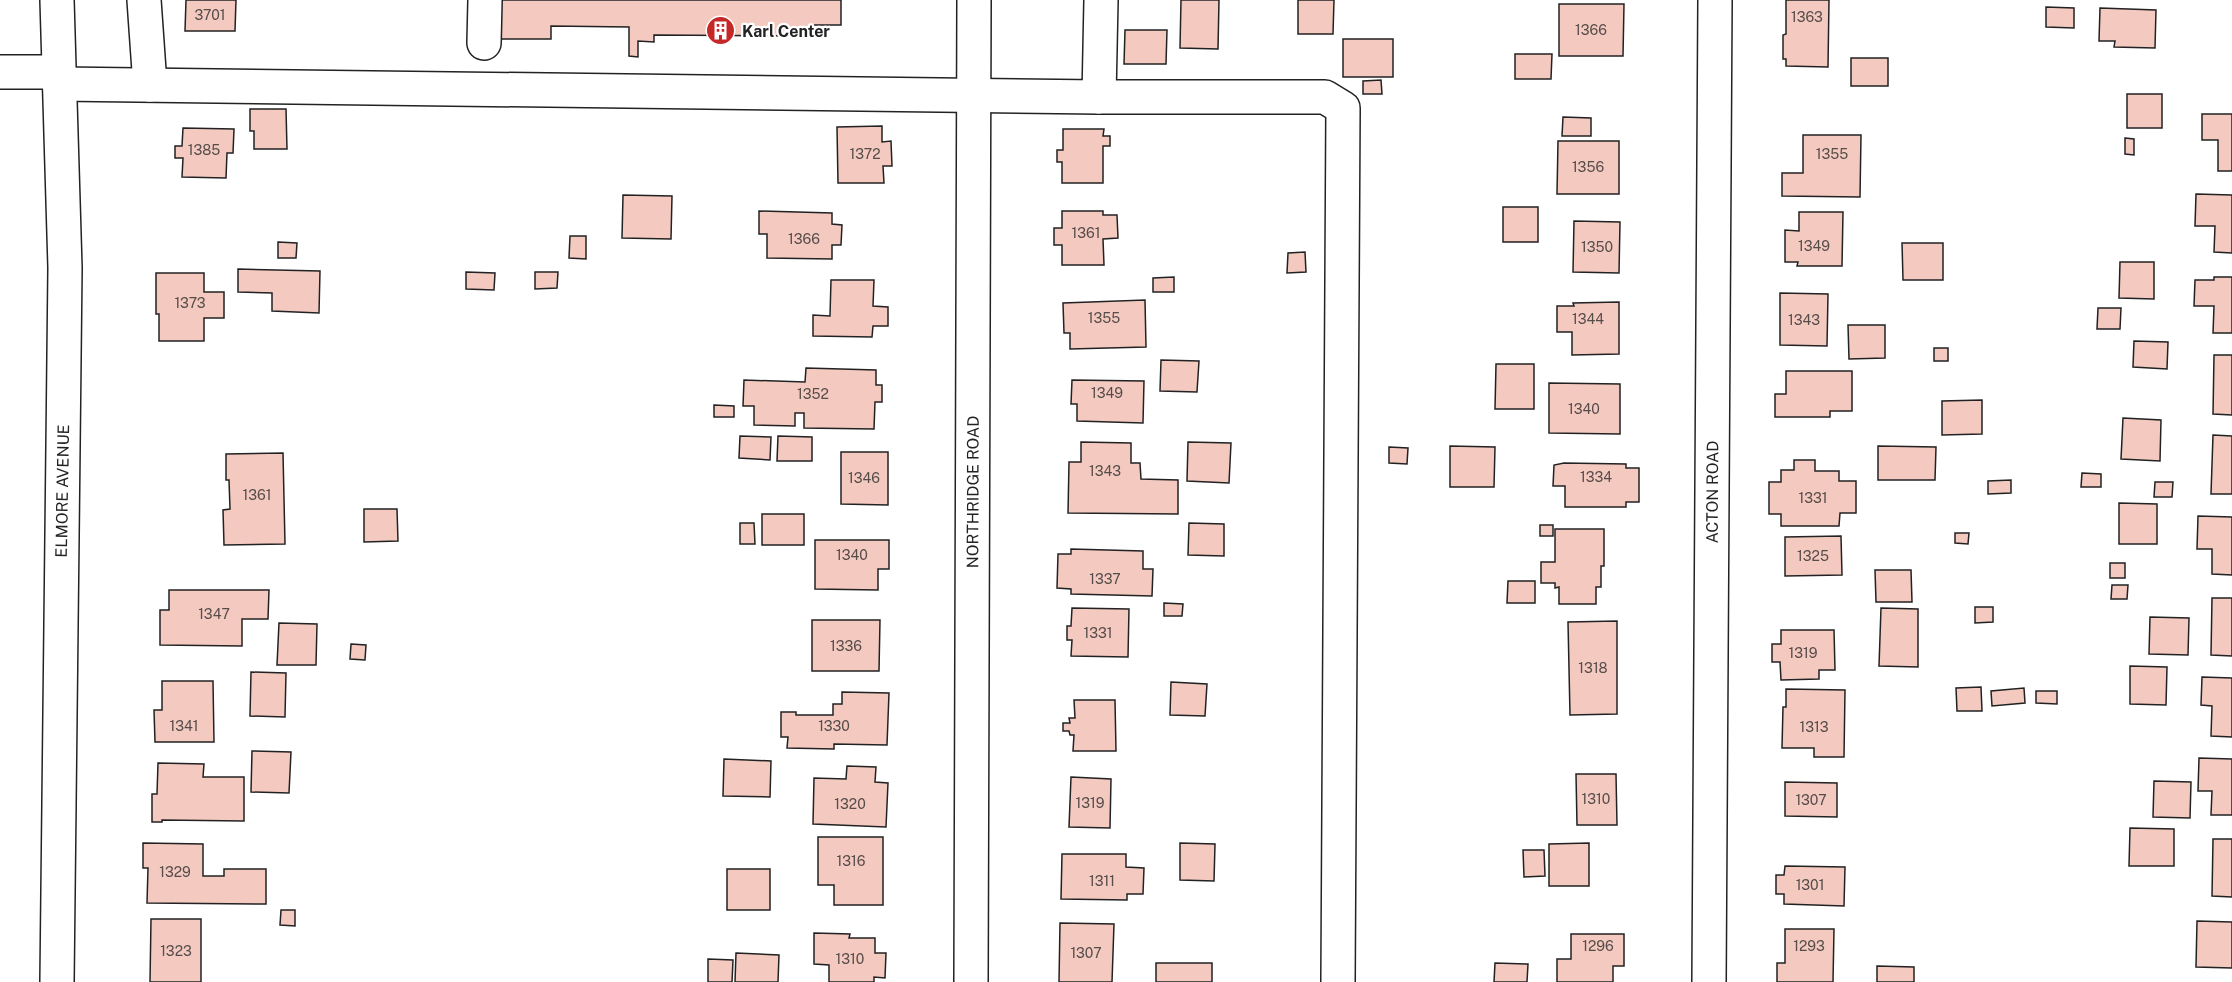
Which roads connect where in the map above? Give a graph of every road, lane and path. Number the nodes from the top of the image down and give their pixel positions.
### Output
1 (57, 0) edge
2 (144, 0) edge
3 (485, 0) edge
4 (974, 0) edge
5 (1101, 0) edge
6 (1715, 0) edge
7 (484, 42) dead end
8 (0, 72) edge
9 (59, 78) junction
10 (150, 85) junction
11 (974, 95) junction
12 (1099, 98) junction
13 (57, 982) edge
14 (971, 982) edge
15 (1338, 982) edge
16 (1709, 982) edge

1 - 9 street, ELMORE AVENUE
2 - 10 street
3 - 7 street
4 - 11 street, NORTHRIDGE ROAD
5 - 12 street
6 - 16 street, ACTON ROAD
8 - 9 street
9 - 10 street
9 - 13 street, ELMORE AVENUE
10 - 11 street
11 - 12 street
11 - 14 street, NORTHRIDGE ROAD
12 - 15 street

